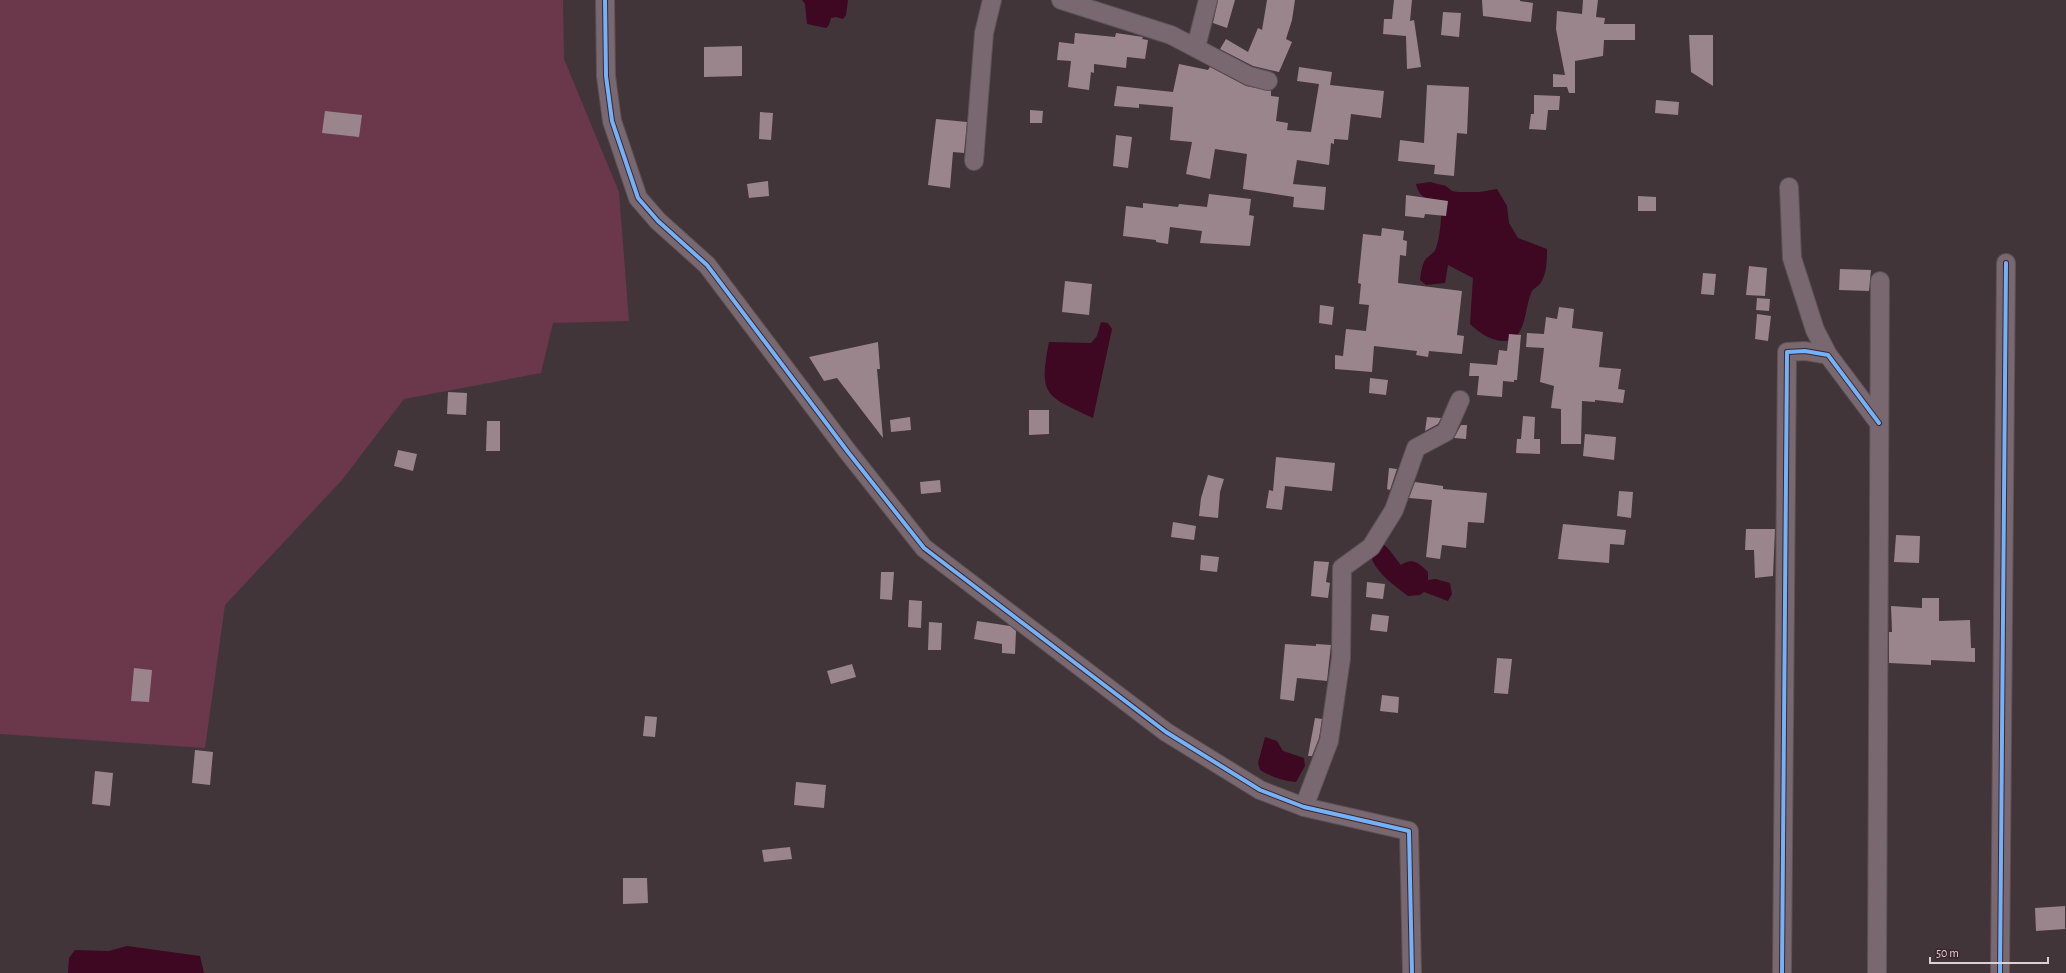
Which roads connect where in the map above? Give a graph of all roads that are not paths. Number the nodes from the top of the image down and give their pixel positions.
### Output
1 (605, 0) edge
2 (992, 0) edge
3 (1061, 0) edge
4 (1208, 0) edge
5 (1196, 47) junction
6 (1268, 81) dead end
7 (974, 161) dead end
8 (1789, 186) dead end
9 (2006, 263) dead end
10 (1880, 280) dead end
11 (1828, 355) junction
12 (1460, 400) dead end
13 (1880, 423) junction
14 (1304, 807) junction
15 (1412, 973) edge
16 (1782, 973) edge
17 (1877, 973) edge
18 (2000, 973) edge

1 - 14 street
2 - 7 street
3 - 5 street
4 - 5 street
5 - 6 street
8 - 11 street
9 - 18 street
10 - 13 street
11 - 13 street
11 - 16 street
12 - 14 street
13 - 17 street
14 - 15 street

